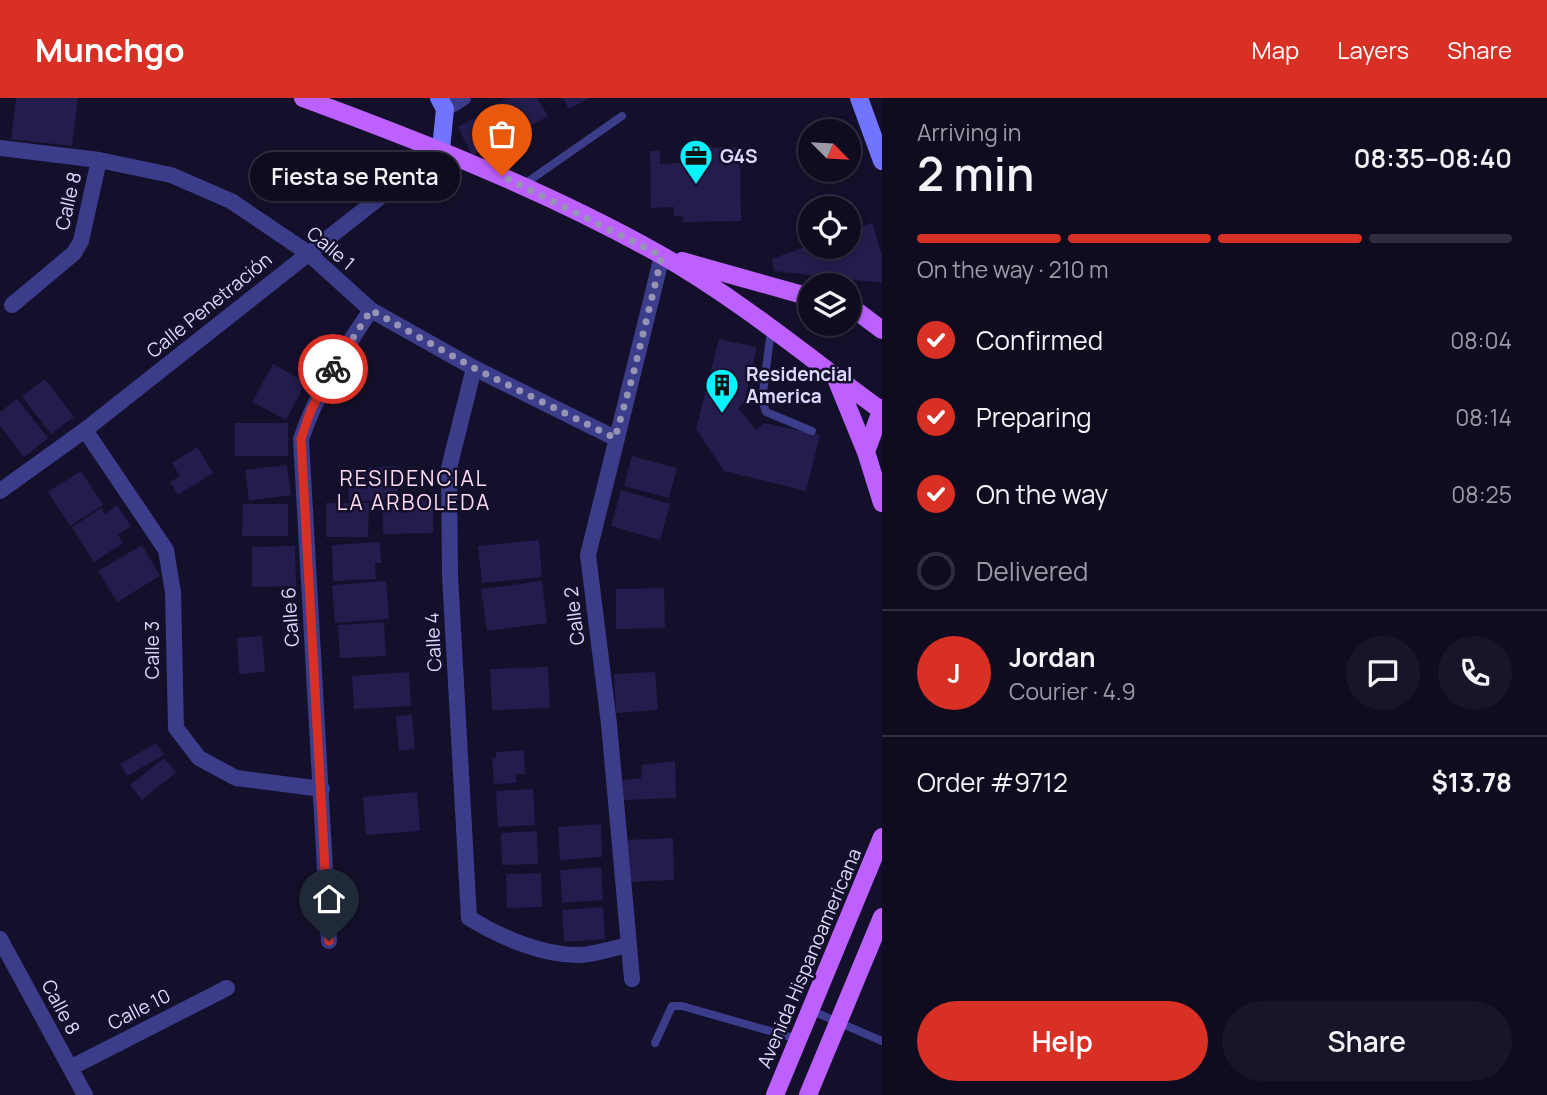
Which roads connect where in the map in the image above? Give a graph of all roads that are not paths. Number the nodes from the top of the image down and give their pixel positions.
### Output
1 (303, 98) edge
2 (463, 98) edge
3 (859, 98) edge
4 (442, 103) edge
5 (622, 116) dead end
6 (0, 148) edge
7 (441, 149) junction
8 (99, 160) junction
9 (882, 161) edge
10 (523, 185) junction
11 (308, 253) junction
12 (662, 256) junction
13 (798, 294) edge
14 (12, 305) dead end
15 (371, 310) junction
16 (861, 310) edge
17 (882, 313) edge
18 (861, 315) edge
19 (772, 327) junction
20 (882, 330) edge
21 (474, 368) junction
22 (835, 376) junction
23 (882, 410) edge
24 (85, 430) junction
25 (812, 431) dead end
26 (615, 438) junction
27 (866, 452) junction
28 (0, 491) edge
29 (882, 503) edge
30 (322, 789) junction
31 (882, 837) edge
32 (882, 917) edge
33 (0, 939) edge
34 (329, 941) dead end
35 (629, 945) junction
36 (632, 978) dead end
37 (227, 988) dead end
38 (810, 1010) junction
39 (837, 1022) junction
40 (798, 1039) junction
41 (882, 1041) edge
42 (655, 1043) dead end
43 (71, 1069) junction
44 (85, 1095) edge
45 (775, 1095) edge
46 (808, 1095) edge

1 - 7 main road
2 - 4 street
3 - 9 main road
4 - 7 main road
5 - 10 lane
6 - 8 street, Calle 1
7 - 10 main road
7 - 11 street, Calle Penetración
8 - 11 street, Calle 1
8 - 14 street, Calle 8
10 - 12 main road
11 - 15 street, Calle 1
11 - 24 street, Calle Penetración
12 - 13 main road
12 - 19 main road
12 - 26 street, Calle 2
15 - 21 street, Calle 1
15 - 30 street, Calle 6
16 - 17 main road
18 - 20 main road
19 - 22 main road
19 - 25 lane
21 - 26 street, Calle 1
21 - 35 street, Calle 4
22 - 23 main road
22 - 27 main road
23 - 27 main road
24 - 28 street, Calle Penetración
24 - 30 street, Calle 3
26 - 35 street, Calle 2
27 - 29 main road
30 - 34 street, Calle 6
31 - 38 main road, Avenida Hispanoamericana
32 - 39 main road
33 - 43 street, Calle 8
35 - 36 street, Calle 2
37 - 43 street, Calle 10
38 - 39 lane
38 - 40 main road, Avenida Hispanoamericana
39 - 41 lane
39 - 46 main road
40 - 42 lane
40 - 45 main road, Avenida Hispanoamericana
43 - 44 street, Calle 8

